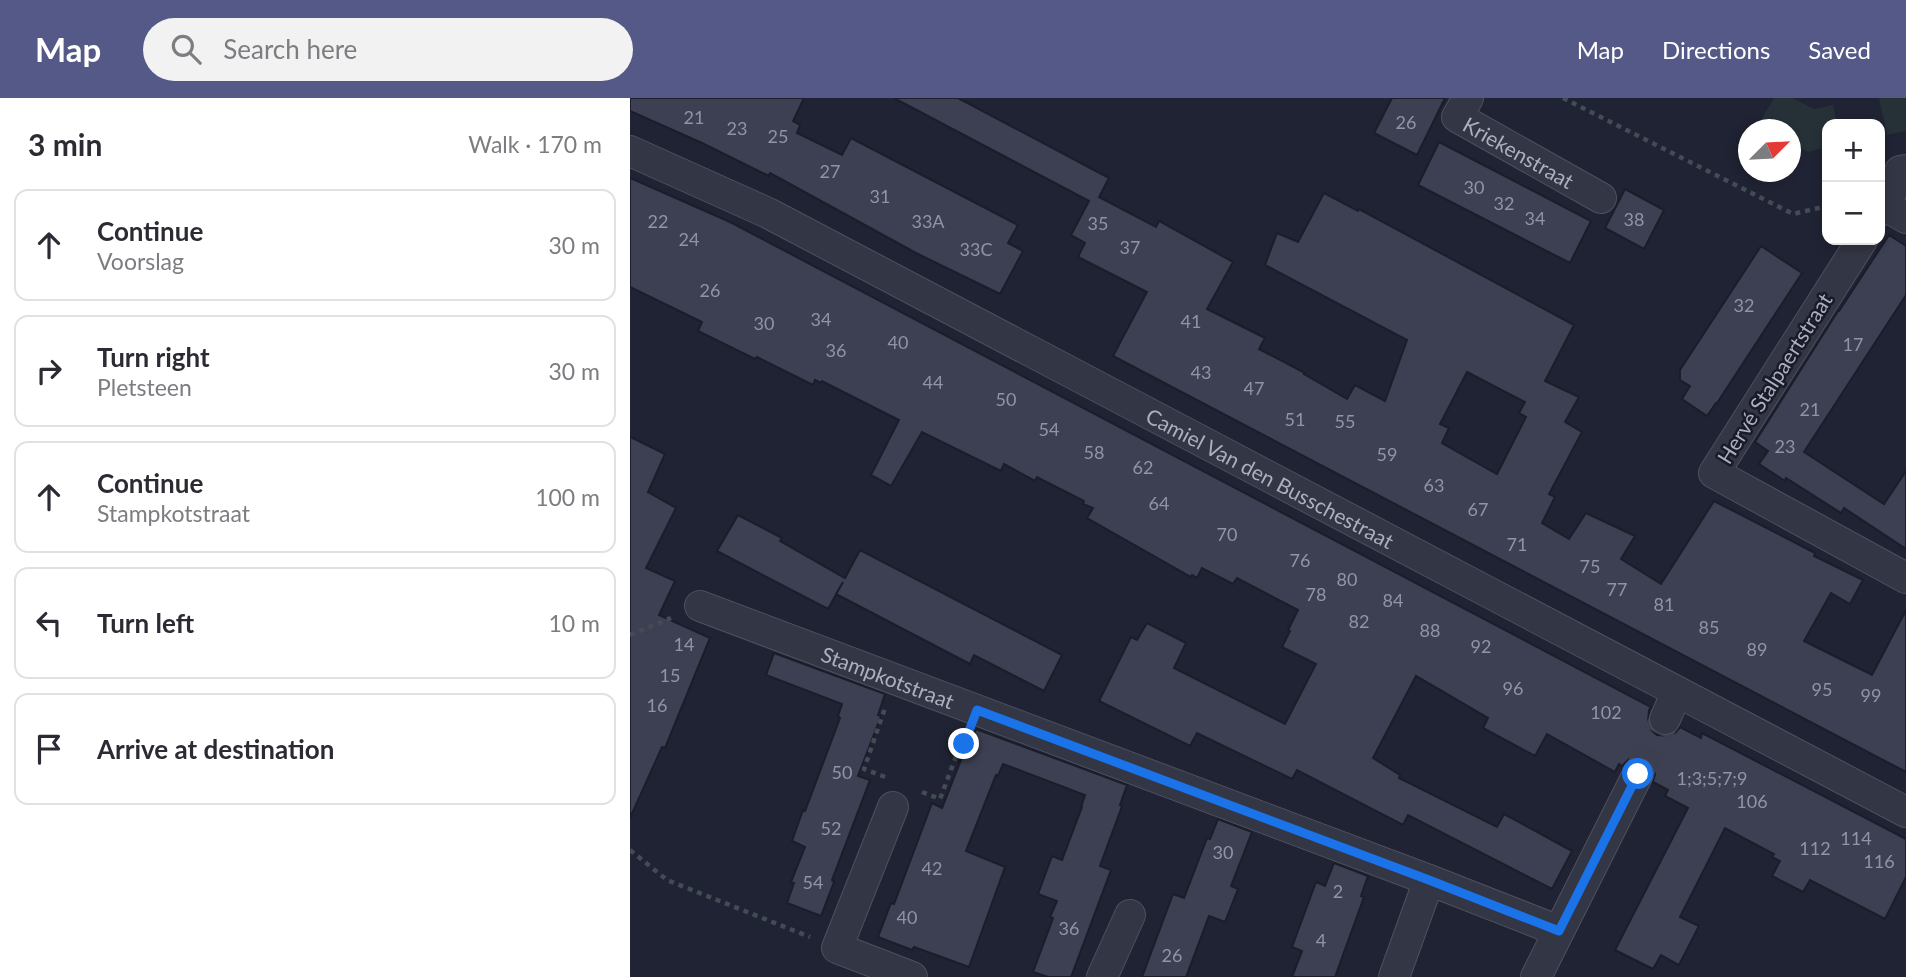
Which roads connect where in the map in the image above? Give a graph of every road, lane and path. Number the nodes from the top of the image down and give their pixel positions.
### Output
1 (1468, 98) edge
2 (1563, 98) edge
3 (630, 151) edge
4 (1906, 170) edge
5 (1601, 198) dead end
6 (1822, 207) edge
7 (1890, 211) edge
8 (1858, 245) edge
9 (1906, 578) edge
10 (700, 606) joint
11 (630, 635) edge
12 (895, 679) junction
13 (1677, 692) junction
14 (977, 710) junction
15 (1665, 719) tunnel mouth
16 (1638, 774) tunnel mouth
17 (900, 792) junction
18 (1906, 812) edge
19 (630, 850) edge
20 (1429, 880) junction
21 (1129, 915) dead end
22 (1559, 931) junction
23 (837, 948) junction
24 (912, 977) edge
25 (1102, 977) edge
26 (1394, 977) edge
27 (1536, 977) edge

1 - 5 street, Kriekenstraat
2 - 6 path
3 - 13 street, Camiel Van den Busschestraat
4 - 7 street
8 - 9 street, Hervé Stalpaertstraat
10 - 11 path
10 - 12 street, Stampkotstraat
12 - 14 street, Stampkotstraat
12 - 17 path
13 - 15 street
13 - 18 street, Camiel Van den Busschestraat
14 - 17 path
14 - 20 street, Stampkotstraat
16 - 22 street
17 - 23 street
19 - 23 path
20 - 22 street, Stampkotstraat
20 - 26 street
21 - 25 street
22 - 27 street
23 - 24 street

